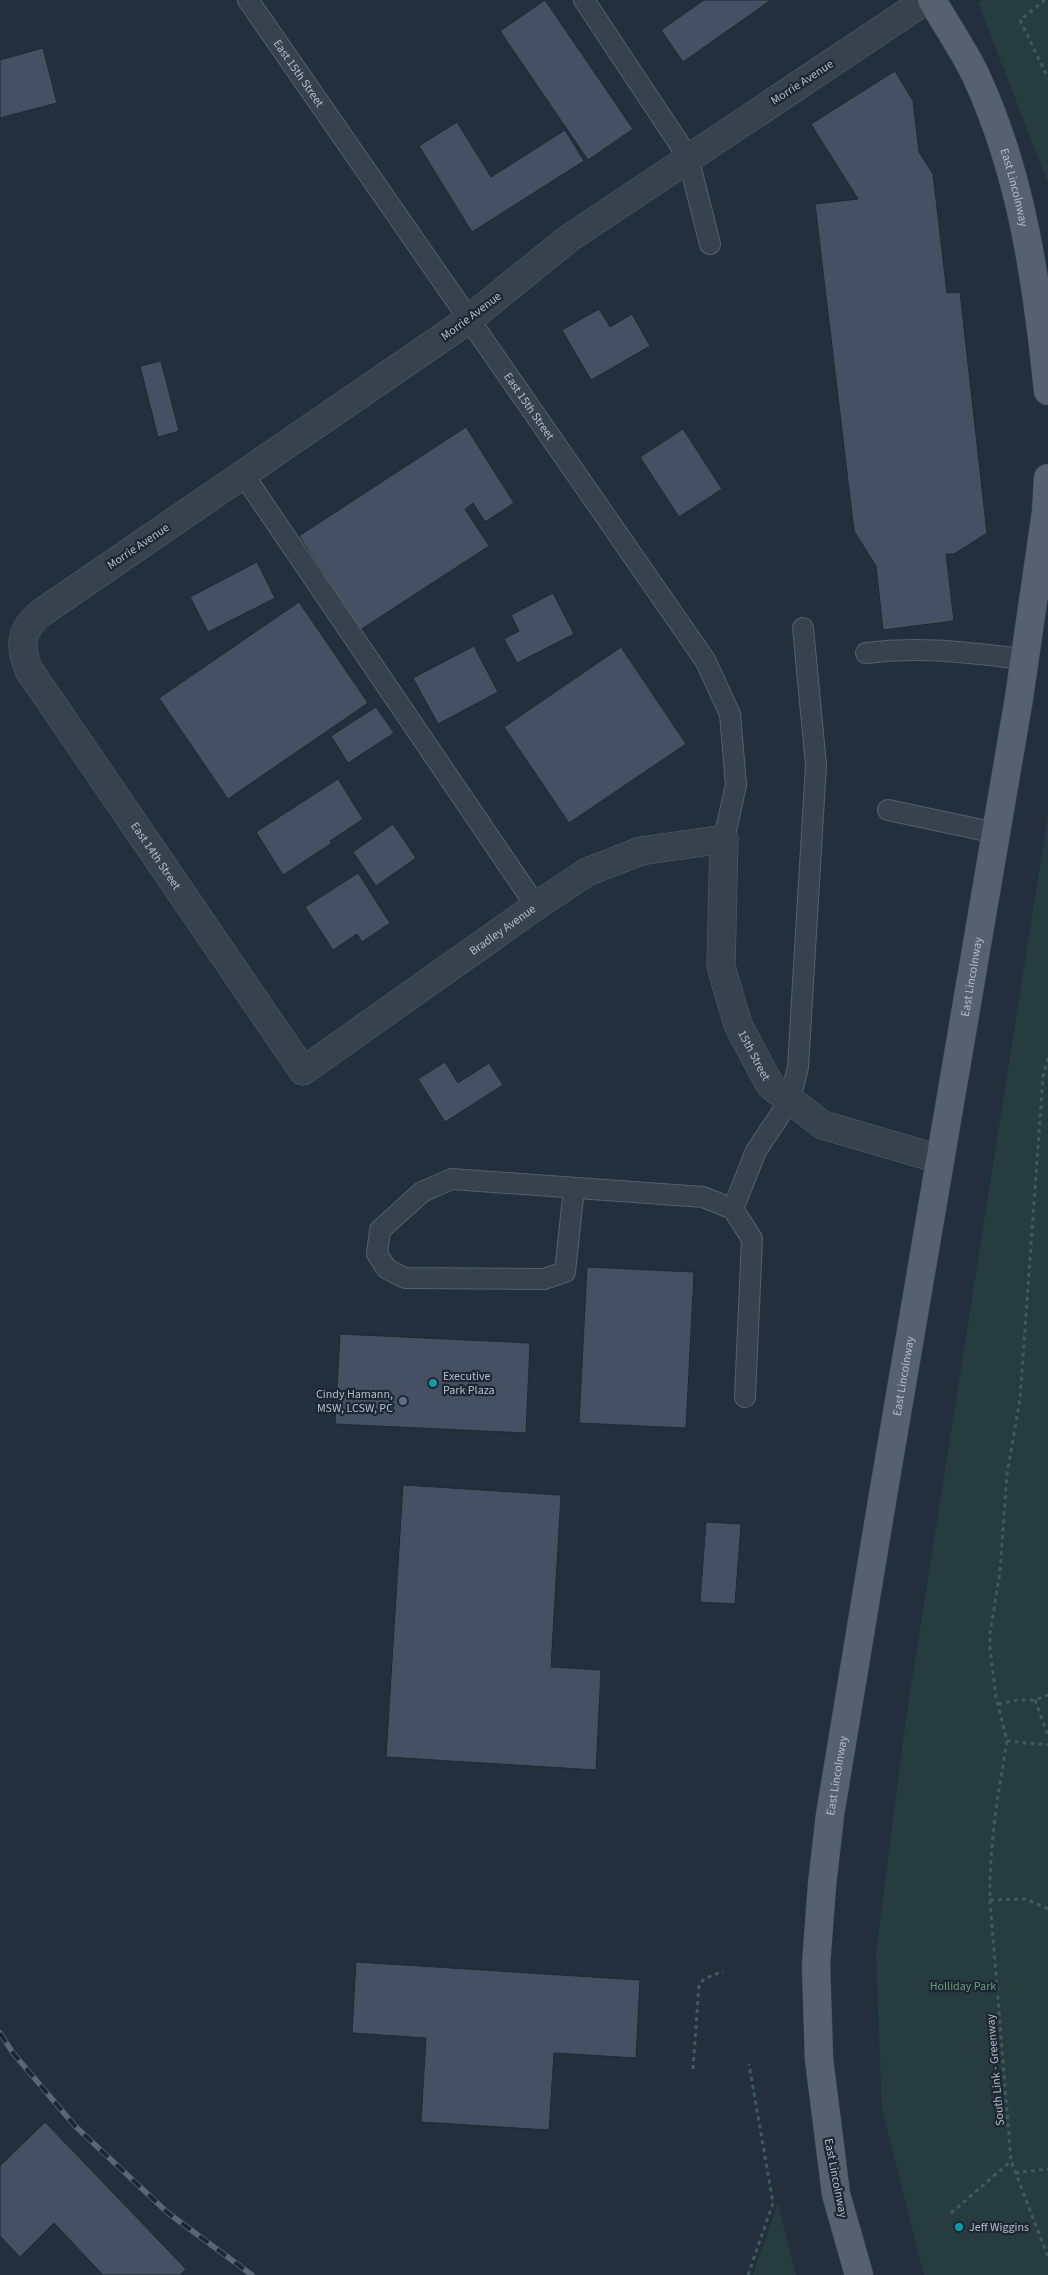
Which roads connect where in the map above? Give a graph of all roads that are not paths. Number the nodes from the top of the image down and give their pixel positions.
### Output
1 (248, 0) edge
2 (584, 0) edge
3 (926, 0) edge
4 (932, 0) edge
5 (688, 157) junction
6 (710, 244) dead end
7 (468, 320) junction
8 (1048, 391) edge
9 (244, 474) junction
10 (1048, 478) edge
11 (803, 628) dead end
12 (23, 637) joint
13 (866, 653) dead end
14 (1024, 660) junction
15 (888, 810) dead end
16 (996, 833) junction
17 (724, 839) junction
18 (536, 906) junction
19 (303, 1071) joint
20 (790, 1100) junction
21 (939, 1159) junction
22 (574, 1188) junction
23 (733, 1209) junction
24 (745, 1398) dead end
25 (859, 2275) edge

1 - 7 lane, East 15th Street
2 - 5 lane
3 - 5 street, Morrie Avenue
4 - 8 main road, East Lincolnway
5 - 6 lane
5 - 7 street, Morrie Avenue
7 - 9 street, Morrie Avenue
7 - 17 lane, East 15th Street
9 - 12 street, Morrie Avenue
9 - 18 lane
10 - 14 main road, East Lincolnway
11 - 20 lane
12 - 19 street, East 14th Street
13 - 14 lane
14 - 16 main road, East Lincolnway
15 - 16 lane
16 - 21 main road, East Lincolnway
17 - 18 street, Bradley Avenue
17 - 20 street, 15th Street
18 - 19 street, Bradley Avenue
20 - 21 street, 15th Street
20 - 23 lane
21 - 25 main road, East Lincolnway
22 - 22 lane
22 - 23 lane
23 - 24 lane

